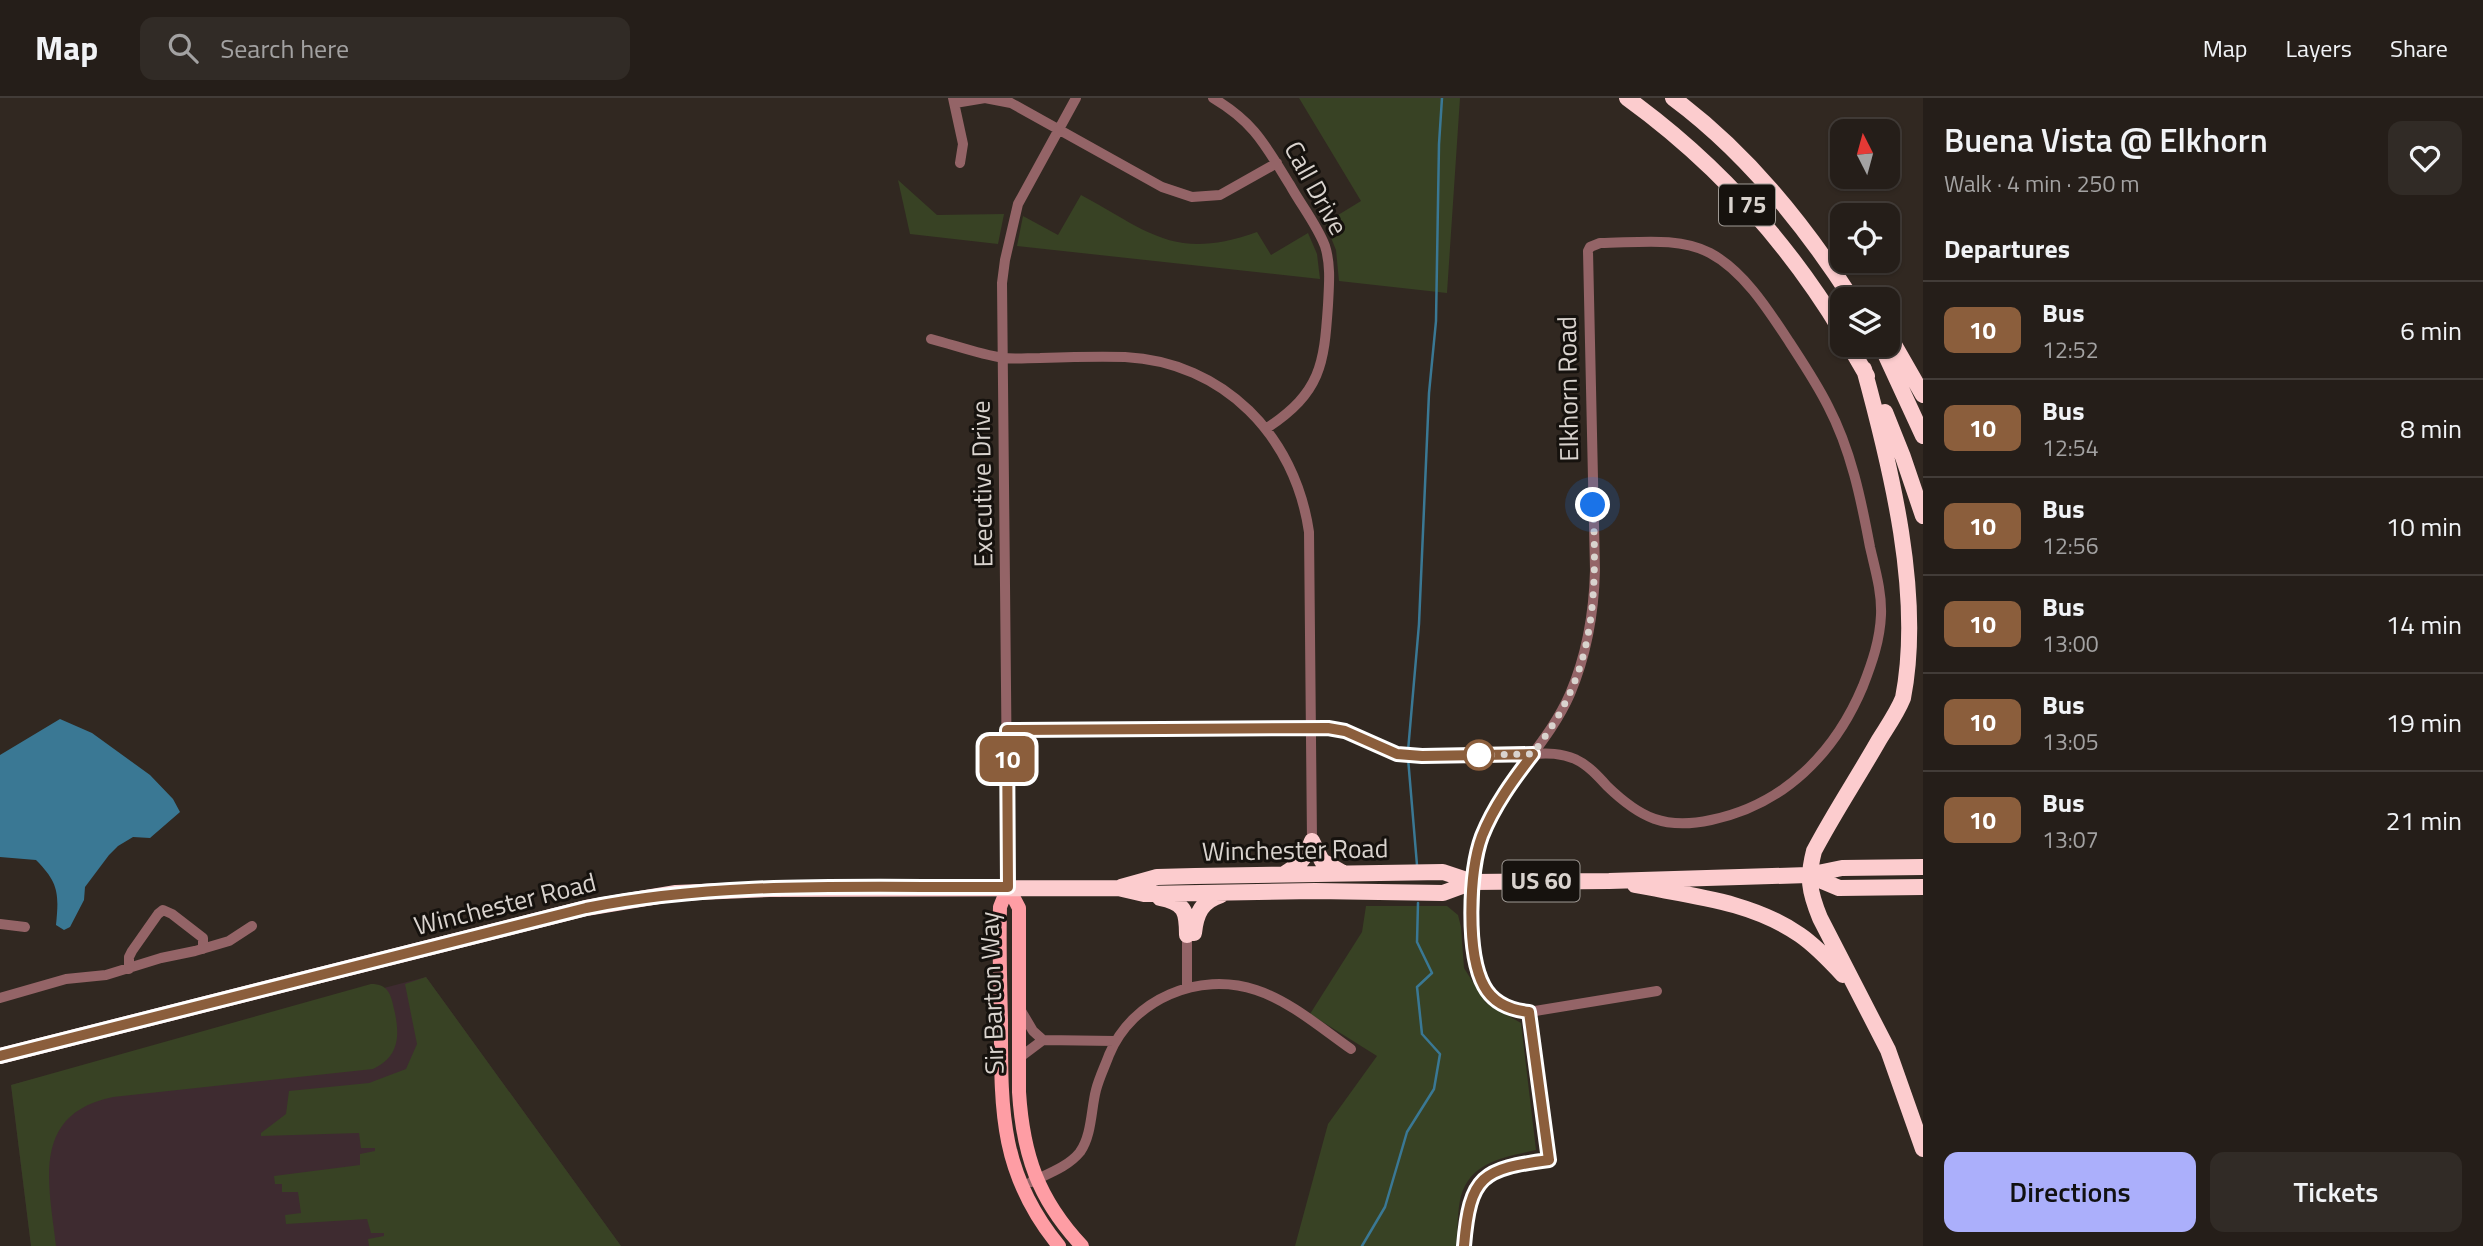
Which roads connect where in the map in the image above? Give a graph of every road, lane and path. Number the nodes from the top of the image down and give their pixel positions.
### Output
1 (1076, 98) edge
2 (1213, 98) edge
3 (1627, 98) edge
4 (1673, 98) edge
5 (954, 101) edge
6 (1060, 130) junction
7 (960, 163) dead end
8 (1277, 163) junction
9 (1816, 244) junction
10 (1844, 287) edge
11 (1854, 287) edge
12 (1830, 314) edge
13 (931, 338) dead end
14 (1900, 355) edge
15 (1856, 357) edge
16 (1887, 357) edge
17 (1004, 358) junction
18 (1864, 369) junction
19 (1923, 395) edge
20 (1267, 428) junction
21 (1923, 436) edge
22 (1923, 516) edge
23 (1311, 728) junction
24 (1007, 730) junction
25 (1533, 754) junction
26 (1312, 841) junction
27 (1923, 867) edge
28 (1346, 874) junction
29 (1282, 875) junction
30 (1808, 875) junction
31 (1609, 881) junction
32 (1473, 882) junction
33 (1008, 887) junction
34 (1923, 887) edge
35 (1118, 888) junction
36 (1226, 893) junction
37 (1144, 894) junction
38 (0, 924) edge
39 (252, 926) dead end
40 (25, 927) dead end
41 (1191, 935) junction
42 (203, 949) junction
43 (129, 969) junction
44 (1191, 988) junction
45 (1856, 988) junction
46 (1657, 991) dead end
47 (0, 998) edge
48 (1019, 1008) junction
49 (1529, 1012) junction
50 (1043, 1040) junction
51 (1115, 1041) junction
52 (1351, 1049) dead end
53 (0, 1056) edge
54 (1020, 1058) junction
55 (1923, 1149) edge
56 (1037, 1179) junction
57 (1022, 1187) junction
58 (1059, 1246) edge
59 (1082, 1246) edge
60 (1464, 1246) edge

1 - 6 street, Executive Drive
2 - 8 street, Call Drive
3 - 12 highway, I 75
4 - 9 highway, I 75
5 - 6 street
5 - 7 street
6 - 8 street
6 - 17 street, Executive Drive
8 - 20 street, Call Drive
9 - 10 highway, I 75
9 - 11 highway
13 - 17 street
14 - 19 highway
15 - 18 highway
16 - 21 highway
17 - 20 street
17 - 24 street, Executive Drive
18 - 22 highway
18 - 30 highway
20 - 23 street
23 - 24 street
23 - 25 street
23 - 26 street
24 - 33 street, Executive Drive
25 - 25 street, Elkhorn Road
25 - 32 street, Elkhorn Road
26 - 28 highway
26 - 29 highway
27 - 30 highway, Winchester Road / US 60
28 - 29 highway, Winchester Road / US 60
28 - 32 highway, Winchester Road / US 60
29 - 35 highway, Winchester Road / US 60
30 - 31 highway, Winchester Road / US 60
30 - 34 highway, Winchester Road / US 60
30 - 45 highway
31 - 32 highway, Winchester Road / US 60
31 - 45 highway
32 - 36 highway, Winchester Road / US 60
32 - 49 street, Elkhorn Road
33 - 35 highway, Winchester Road / US 60
33 - 48 main road, Sir Barton Way
33 - 53 highway, Winchester Road / US 60
33 - 57 main road, Sir Barton Way
35 - 37 highway, Winchester Road / US 60
36 - 37 highway, Winchester Road / US 60
36 - 41 highway
37 - 41 highway
38 - 40 street
39 - 42 street
41 - 44 street
42 - 43 street
42 - 43 street
43 - 47 street
44 - 51 street
44 - 52 street
45 - 55 highway
46 - 49 street, Elkhorn Road
48 - 50 street
48 - 54 main road, Sir Barton Way
49 - 60 street
50 - 51 street
50 - 54 street
51 - 56 street
54 - 56 main road, Sir Barton Way
56 - 57 street
56 - 59 main road, Sir Barton Way
57 - 58 main road, Sir Barton Way

